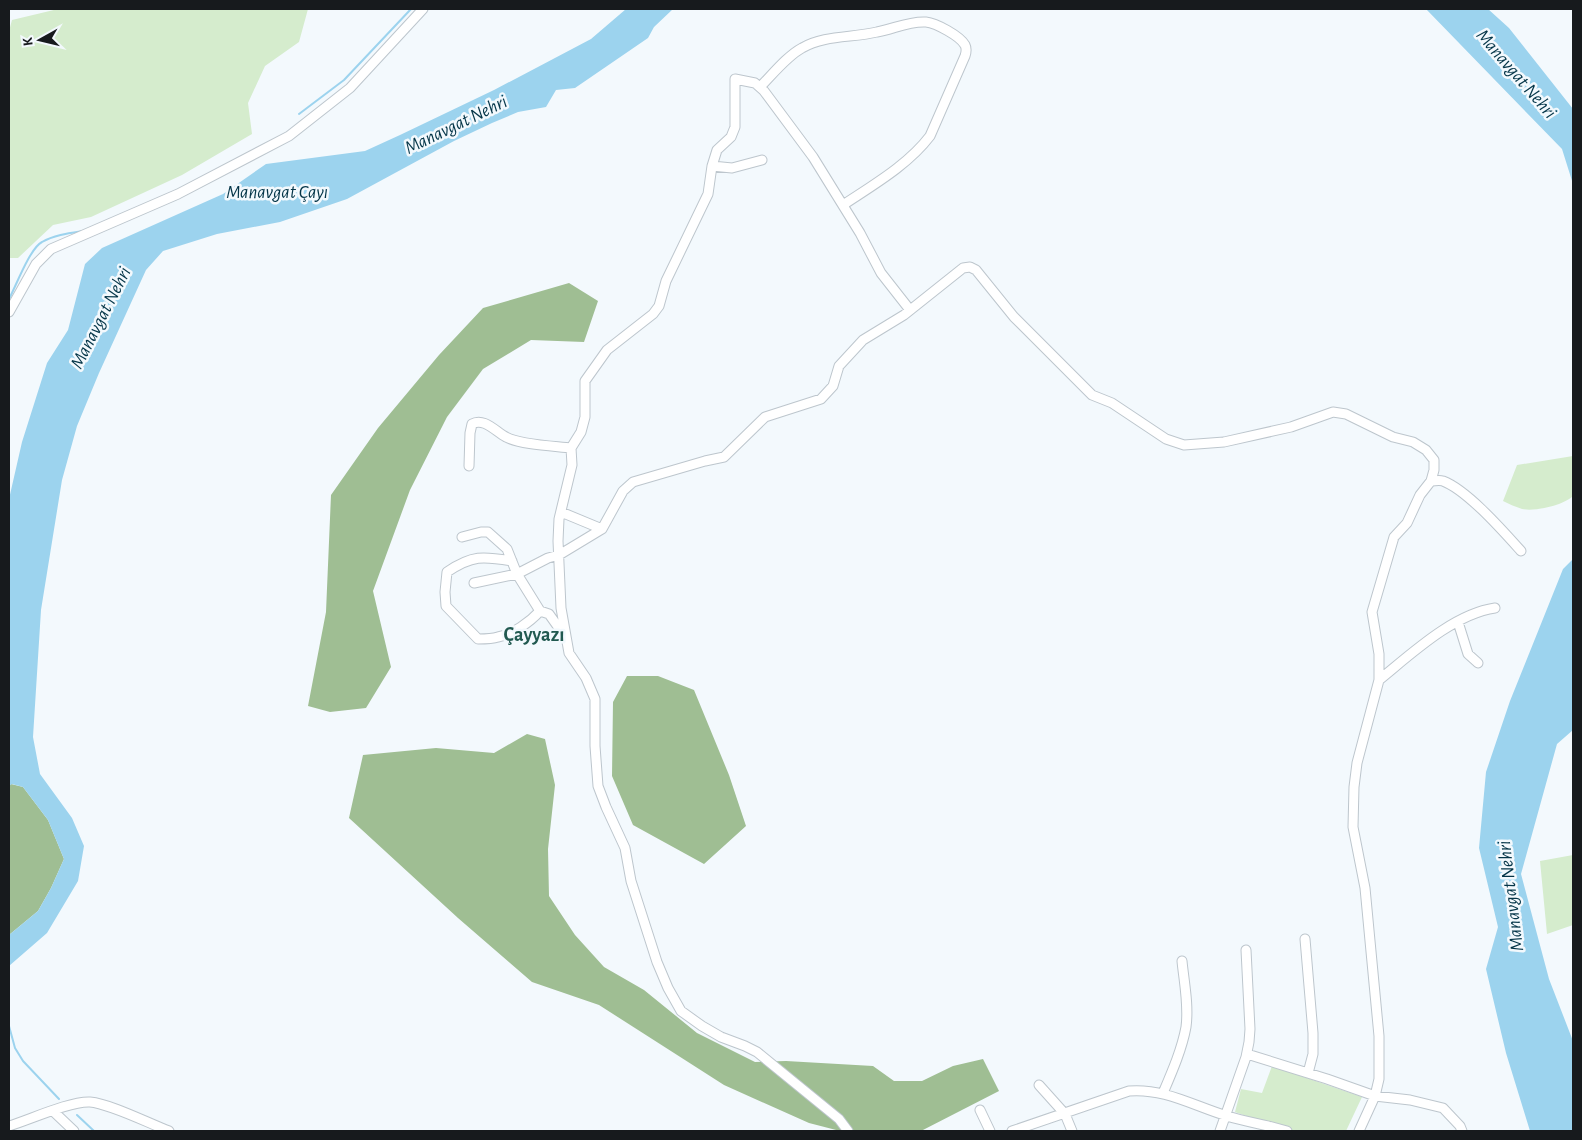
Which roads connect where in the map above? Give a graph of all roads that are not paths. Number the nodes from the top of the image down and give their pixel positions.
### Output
1 (423, 9) edge
2 (760, 87) junction
3 (762, 160) dead end
4 (712, 166) junction
5 (843, 205) junction
6 (910, 310) junction
7 (9, 312) edge
8 (572, 448) junction
9 (469, 466) dead end
10 (1431, 481) junction
11 (561, 512) junction
12 (602, 529) junction
13 (462, 537) dead end
14 (1521, 551) dead end
15 (559, 555) junction
16 (512, 561) junction
17 (517, 574) junction
18 (474, 584) dead end
19 (1495, 608) dead end
20 (540, 612) junction
21 (1458, 622) junction
22 (567, 640) junction
23 (1478, 663) dead end
24 (1378, 680) junction
25 (1305, 939) dead end
26 (1246, 950) dead end
27 (1182, 960) dead end
28 (1247, 1054) junction
29 (1308, 1073) junction
30 (1039, 1085) dead end
31 (1164, 1093) junction
32 (1375, 1096) junction
33 (980, 1110) dead end
34 (53, 1111) junction
35 (1065, 1114) junction
36 (1226, 1116) junction
37 (9, 1126) edge
38 (1038, 1127) edge
39 (1268, 1129) edge
40 (74, 1131) edge
41 (169, 1131) edge
42 (848, 1131) edge
43 (990, 1131) edge
44 (1012, 1131) edge
45 (1072, 1131) edge
46 (1220, 1131) edge
47 (1286, 1131) edge
48 (1359, 1131) edge
49 (1462, 1131) edge

1 - 7 street
2 - 4 street
2 - 5 street
2 - 5 street
3 - 4 street
4 - 8 street
5 - 6 street
6 - 10 street
6 - 12 street
8 - 9 street
8 - 11 street
10 - 14 street
10 - 24 street
11 - 12 street
11 - 15 street
12 - 15 street
13 - 16 street
15 - 17 street
15 - 22 street
16 - 17 street
16 - 20 street
17 - 18 street
17 - 20 street
19 - 21 street
20 - 22 street
21 - 23 street
21 - 24 street
22 - 42 street
24 - 32 street
25 - 29 street
26 - 28 street
27 - 31 street
28 - 29 street
28 - 36 street
29 - 32 street
30 - 35 street
31 - 35 street
31 - 36 street
32 - 48 street
32 - 49 street
33 - 43 street
34 - 37 street
34 - 40 street
34 - 41 street
35 - 38 street
35 - 45 street
36 - 39 street
36 - 46 street
38 - 44 street
39 - 47 street

